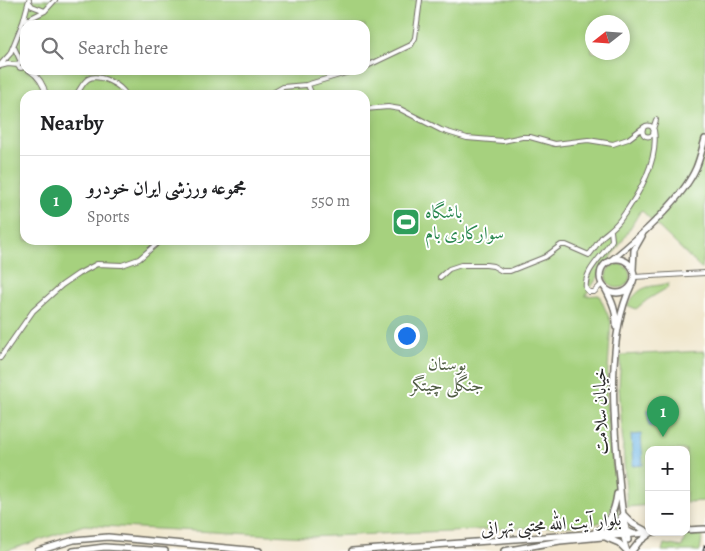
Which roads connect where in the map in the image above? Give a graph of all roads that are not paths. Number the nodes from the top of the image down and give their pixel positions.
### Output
1 (55, 0) edge
2 (420, 0) edge
3 (29, 1) edge
4 (45, 11) junction
5 (24, 20) edge
6 (28, 20) edge
7 (20, 32) edge
8 (14, 47) junction
9 (20, 60) edge
10 (370, 65) edge
11 (0, 66) edge
12 (20, 66) edge
13 (36, 75) edge
14 (340, 75) edge
15 (308, 85) junction
16 (45, 90) edge
17 (80, 90) edge
18 (123, 90) edge
19 (278, 90) edge
20 (310, 90) edge
21 (370, 109) edge
22 (646, 126) junction
23 (654, 130) junction
24 (635, 134) junction
25 (646, 135) junction
26 (705, 139) edge
27 (655, 146) junction
28 (705, 148) edge
29 (611, 231) junction
30 (155, 245) edge
31 (608, 262) junction
32 (633, 270) junction
33 (705, 273) edge
34 (440, 277) dead end
35 (634, 277) junction
36 (603, 286) junction
37 (631, 286) junction
38 (0, 358) edge
39 (617, 494) junction
40 (623, 514) junction
41 (705, 529) edge
42 (645, 530) edge
43 (690, 530) edge
44 (645, 532) edge
45 (590, 534) junction
46 (627, 534) junction
47 (646, 536) edge
48 (604, 537) junction
49 (188, 544) junction
50 (38, 551) edge
51 (73, 551) edge
52 (165, 551) edge
53 (191, 551) edge
54 (259, 551) edge
55 (352, 551) edge
56 (504, 551) edge
57 (630, 551) edge

1 - 4 street
2 - 10 street
3 - 4 street
3 - 5 street
4 - 6 street
7 - 8 street
8 - 9 street
8 - 11 street
11 - 12 street
13 - 16 street
14 - 15 street
15 - 19 street
15 - 20 street
17 - 18 street
21 - 24 street
22 - 23 street
22 - 23 street
22 - 24 street
22 - 25 street
23 - 25 street
23 - 27 street
24 - 25 street
25 - 27 street
26 - 31 main road
27 - 29 street
28 - 32 main road
29 - 34 street
29 - 36 street
30 - 38 street
31 - 32 main road
31 - 36 main road
32 - 35 main road
33 - 35 street
35 - 37 main road
36 - 37 main road
36 - 39 main road, خیابان سلامت
37 - 40 main road, خیابان سلامت
39 - 45 main road
39 - 46 main road, خیابان سلامت
40 - 42 main road
40 - 46 main road, خیابان سلامت
41 - 43 main road
44 - 46 main road
45 - 46 main road, بلوار آیت الله مجتبی تهرانی
45 - 55 main road, بلوار آیت الله مجتبی تهرانی
46 - 48 main road, بلوار آیت الله مجتبی تهرانی
46 - 57 street
47 - 57 main road
48 - 56 main road, بلوار آیت الله مجتبی تهرانی
48 - 57 main road
49 - 50 main road
49 - 53 main road
49 - 54 main road
51 - 52 main road

